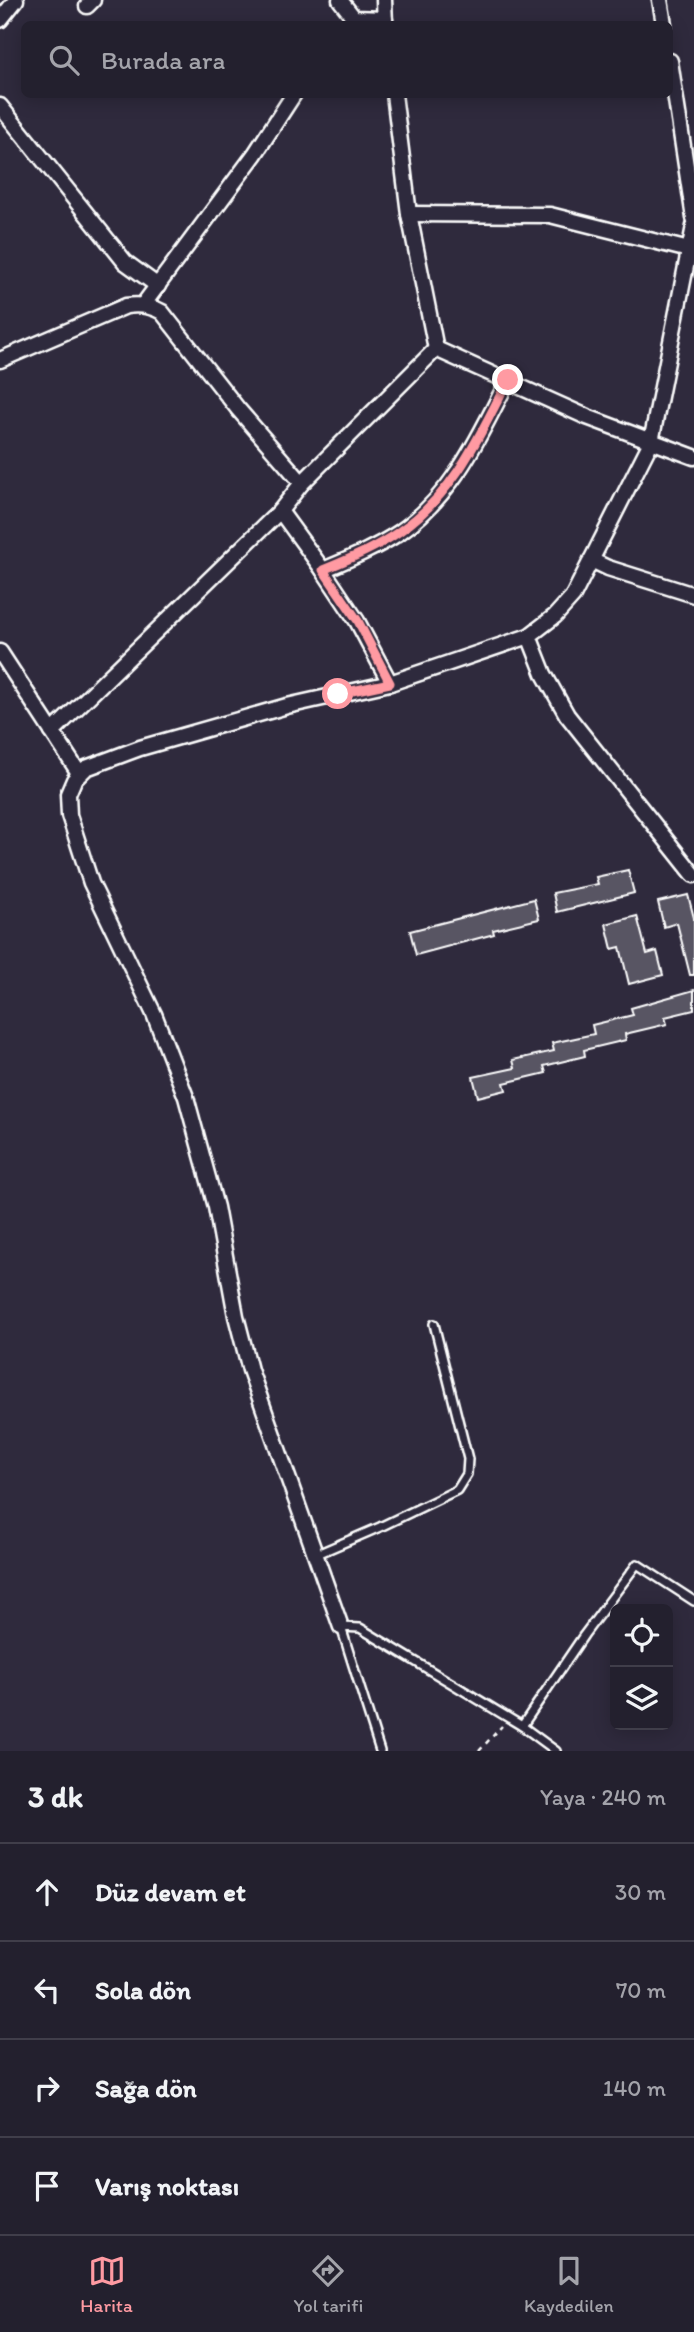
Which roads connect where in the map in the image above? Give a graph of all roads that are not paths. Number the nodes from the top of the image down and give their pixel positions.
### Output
1 (16, 0) edge
2 (340, 0) edge
3 (384, 0) edge
4 (660, 0) edge
5 (0, 20) edge
6 (352, 21) edge
7 (385, 21) edge
8 (664, 21) edge
9 (673, 81) edge
10 (291, 98) edge
11 (394, 98) edge
12 (0, 106) edge
13 (409, 214) junction
14 (694, 218) edge
15 (694, 226) edge
16 (689, 250) junction
17 (158, 286) junction
18 (144, 305) junction
19 (436, 349) junction
20 (0, 360) edge
21 (508, 380) junction
22 (651, 442) junction
23 (694, 457) edge
24 (302, 483) junction
25 (280, 511) junction
26 (591, 560) junction
27 (323, 570) junction
28 (694, 595) edge
29 (529, 636) junction
30 (0, 652) edge
31 (390, 683) junction
32 (52, 732) junction
33 (79, 773) junction
34 (694, 875) edge
35 (434, 1324) dead end
36 (314, 1555) junction
37 (694, 1601) edge
38 (341, 1627) junction
39 (522, 1726) junction
40 (380, 1751) edge
41 (556, 1751) edge

1 - 5 street
2 - 6 street
3 - 7 street
4 - 8 street
9 - 14 street
10 - 17 street
11 - 13 street
12 - 17 street
13 - 16 street
13 - 19 street
15 - 16 street
16 - 22 street
17 - 18 street
18 - 20 street
18 - 24 street
19 - 21 street
19 - 24 street
21 - 22 street
21 - 27 street
22 - 23 street
22 - 26 street
24 - 25 street
25 - 27 street
25 - 32 street
26 - 28 street
26 - 29 street
27 - 31 street
29 - 31 street
29 - 34 street
30 - 32 street
31 - 33 street
32 - 33 street
33 - 36 street
35 - 36 lane
36 - 38 street
37 - 39 lane
38 - 39 lane
38 - 40 lane
39 - 41 lane

